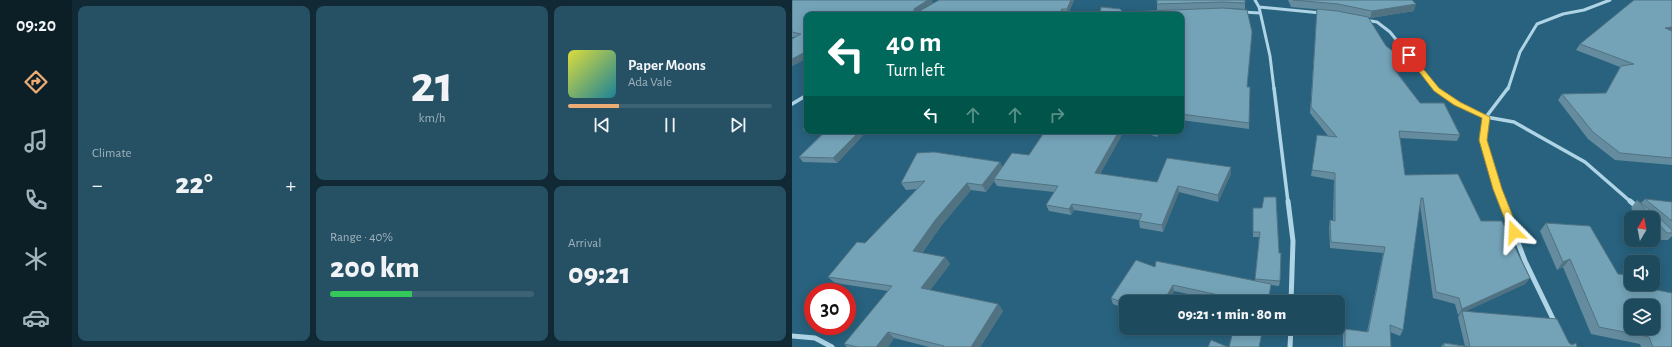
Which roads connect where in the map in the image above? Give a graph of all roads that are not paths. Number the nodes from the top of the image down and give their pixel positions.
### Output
1 (1255, 0) edge
2 (1610, 0) edge
3 (1259, 7) junction
4 (1238, 12) edge
5 (1260, 13) junction
6 (1328, 14) edge
7 (1364, 19) edge
8 (804, 97) edge
9 (792, 104) edge
10 (1486, 117) junction
11 (1641, 211) edge
12 (1291, 295) edge
13 (1556, 325) edge
14 (1291, 335) edge
15 (792, 336) edge
16 (832, 347) edge
17 (1290, 347) edge

1 - 3 street
2 - 10 street
3 - 5 street
3 - 6 street
4 - 5 street
5 - 12 street
7 - 10 street
8 - 9 street
10 - 11 street
10 - 13 street
14 - 17 street
15 - 16 street

